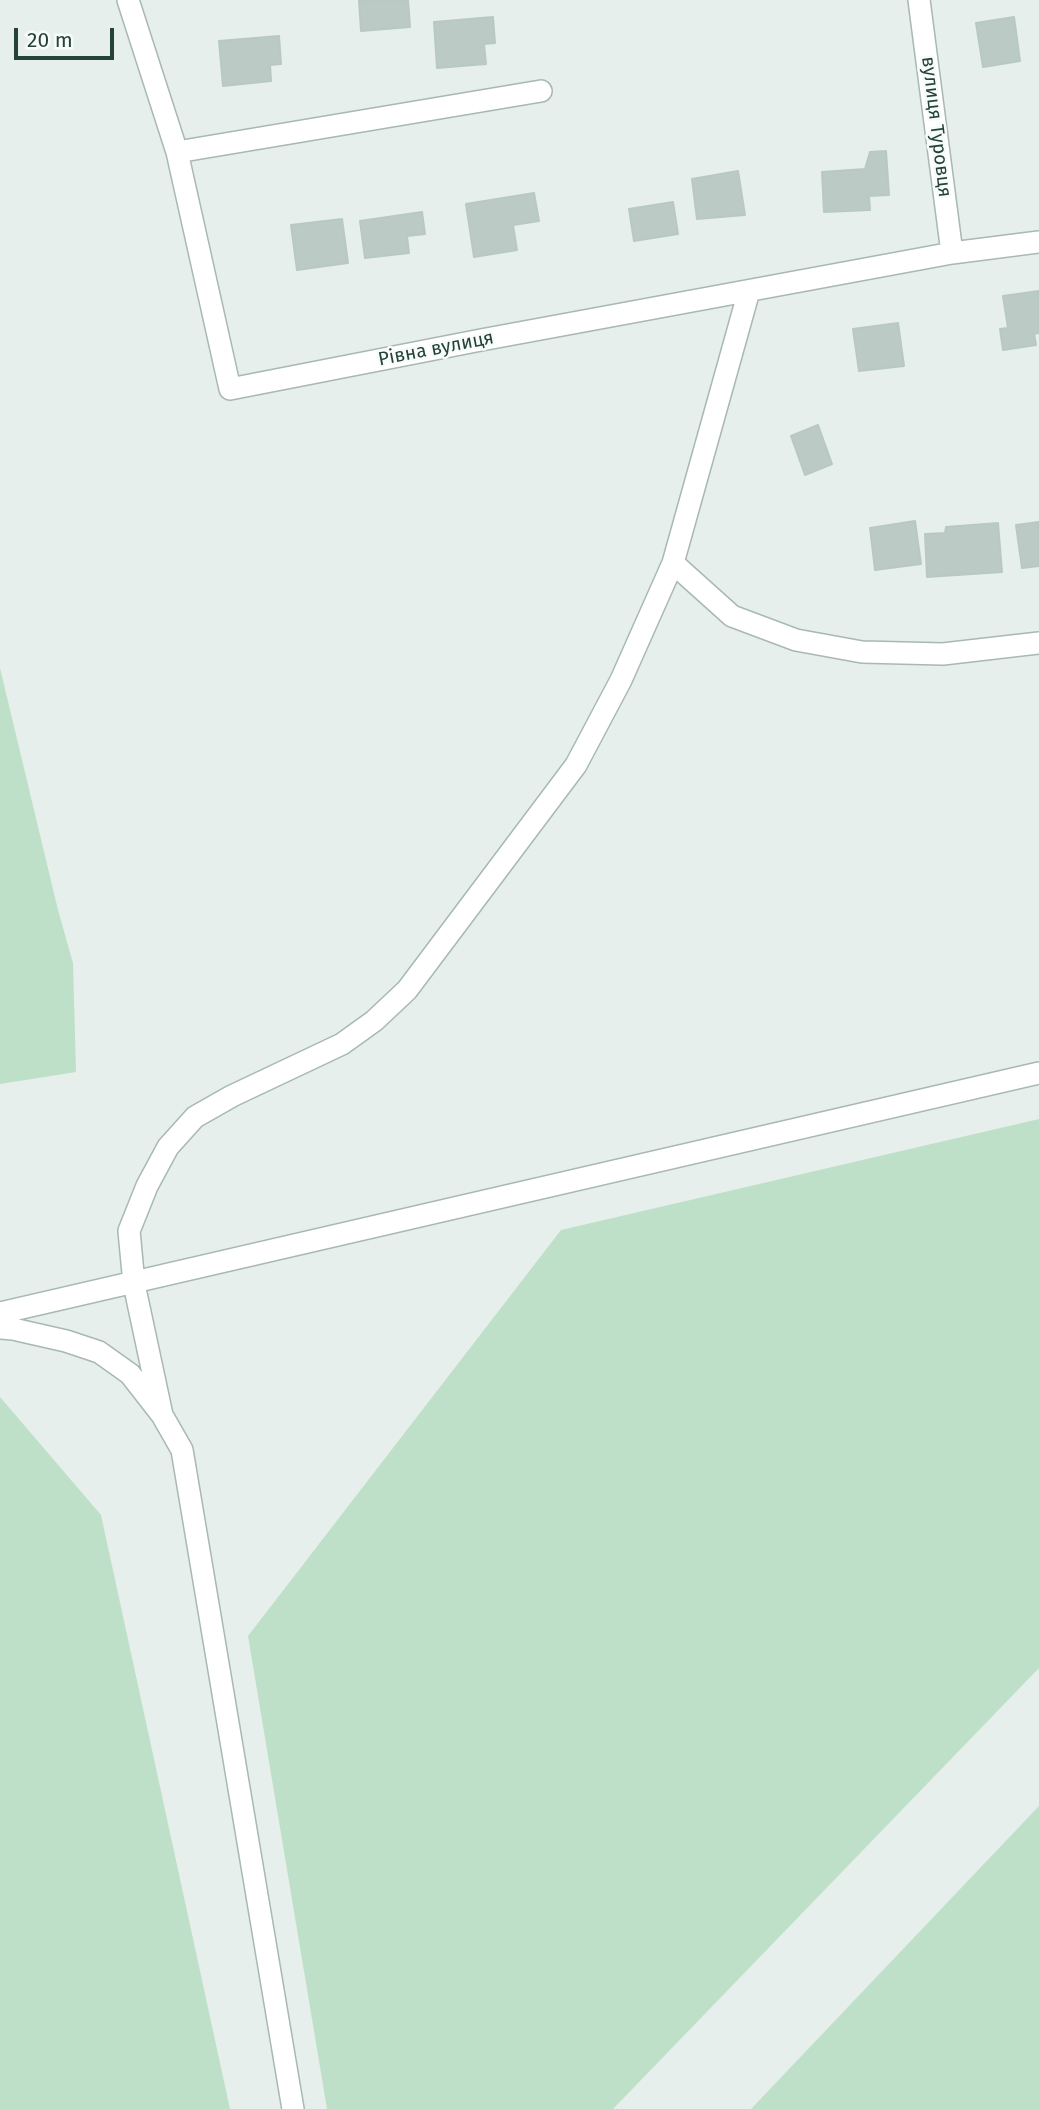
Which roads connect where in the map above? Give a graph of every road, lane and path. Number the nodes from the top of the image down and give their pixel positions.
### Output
1 (128, 0) edge
2 (919, 0) edge
3 (541, 91) dead end
4 (177, 152) junction
5 (1039, 242) edge
6 (952, 254) junction
7 (749, 291) junction
8 (673, 563) junction
9 (1039, 643) edge
10 (1039, 1073) edge
11 (134, 1284) junction
12 (0, 1313) edge
13 (0, 1328) edge
14 (162, 1415) junction
15 (293, 2109) edge

1 - 4 street, Рівна вулиця
2 - 6 street, вулиця Туровця
3 - 4 street
4 - 7 street, Рівна вулиця
5 - 6 street, Рівна вулиця
6 - 7 street, Рівна вулиця
7 - 8 street
8 - 9 street
8 - 11 street
10 - 11 street
11 - 12 street
11 - 14 street
13 - 14 street
14 - 15 street

